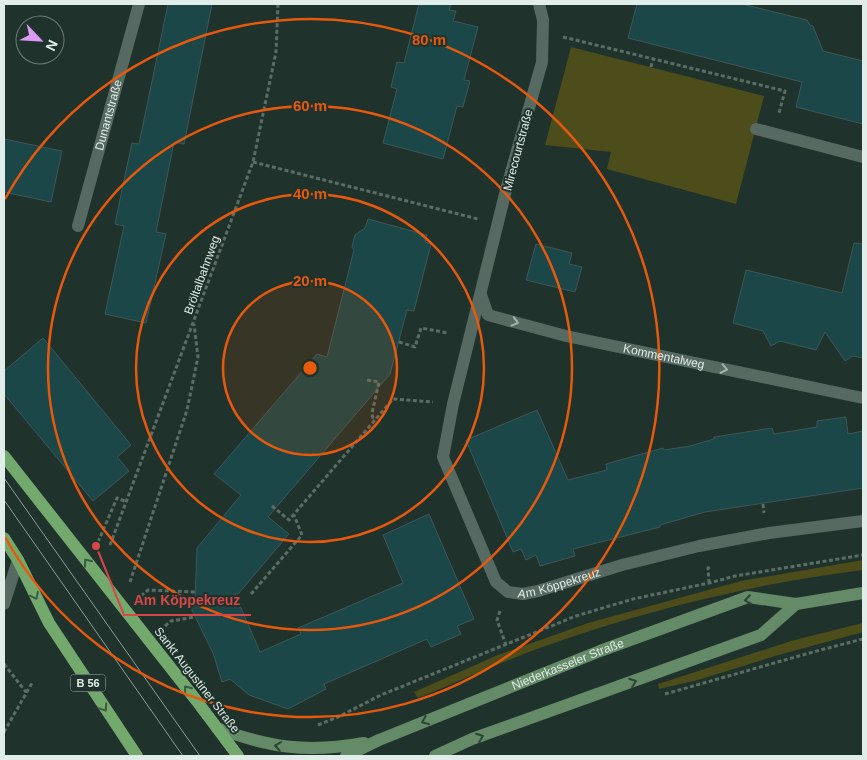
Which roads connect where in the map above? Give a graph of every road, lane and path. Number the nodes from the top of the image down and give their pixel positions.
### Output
1 (139, 4) edge
2 (278, 4) edge
3 (539, 4) edge
4 (543, 33) junction
5 (653, 59) junction
6 (651, 67) dead end
7 (756, 129) dead end
8 (773, 133) junction
9 (863, 157) edge
10 (253, 162) junction
11 (498, 224) junction
12 (78, 226) dead end
13 (481, 295) junction
14 (193, 323) junction
15 (470, 340) junction
16 (399, 342) dead end
17 (367, 380) dead end
18 (863, 398) edge
19 (454, 404) junction
20 (373, 420) junction
21 (4, 456) edge
22 (127, 502) junction
23 (272, 506) dead end
24 (294, 515) junction
25 (863, 521) edge
26 (4, 538) edge
27 (97, 545) dead end
28 (110, 545) dead end
29 (863, 555) edge
30 (18, 560) junction
31 (129, 585) dead end
32 (196, 592) dead end
33 (863, 593) edge
34 (251, 594) dead end
35 (139, 598) dead end
36 (4, 604) edge
37 (796, 604) junction
38 (195, 617) dead end
39 (497, 620) dead end
40 (164, 627) dead end
41 (863, 639) edge
42 (506, 645) junction
43 (4, 664) edge
44 (32, 683) dead end
45 (26, 692) junction
46 (661, 696) dead end
47 (312, 727) dead end
48 (217, 728) junction
49 (4, 732) edge
50 (378, 740) junction
51 (127, 743) junction
52 (130, 756) edge
53 (137, 756) edge
54 (238, 756) edge
55 (346, 756) edge
56 (435, 756) edge

1 - 12 street, Dunantstraße
2 - 10 path, Bröltalbahnweg
3 - 4 street, Mirecourtstraße
4 - 5 path
4 - 11 street, Mirecourtstraße
5 - 6 path
5 - 8 path
7 - 8 street
8 - 9 street
10 - 11 path
10 - 14 path, Bröltalbahnweg
11 - 13 street, Mirecourtstraße
13 - 15 street, Am Köppekreuz
13 -> 18 street, Kommentalweg
14 - 22 path, Bröltalbahnweg
14 - 31 path
15 - 16 path
15 - 19 street, Am Köppekreuz
17 - 20 path
19 - 20 path
19 - 25 street, Am Köppekreuz
20 - 24 path
48 -> 21 main road, Sankt Augustiner Straße
22 - 27 path
22 - 28 path, Bröltalbahnweg
23 - 24 path
24 - 34 path
26 - 30 main road, B 56
29 - 42 path
30 - 36 street
30 -> 51 main road, B 56
32 - 35 path
33 - 37 main road, Niederkasseler Straße
37 -> 50 main road, Niederkasseler Straße
56 -> 37 main road
38 - 40 path
39 - 42 path
41 - 46 path
42 - 47 path
43 - 45 path
44 - 45 path
45 - 49 path
50 -> 48 main road
48 - 54 main road, Sankt Augustiner Straße
50 - 55 main road, Niederkasseler Straße
51 - 52 main road
51 - 53 main road, B 56

